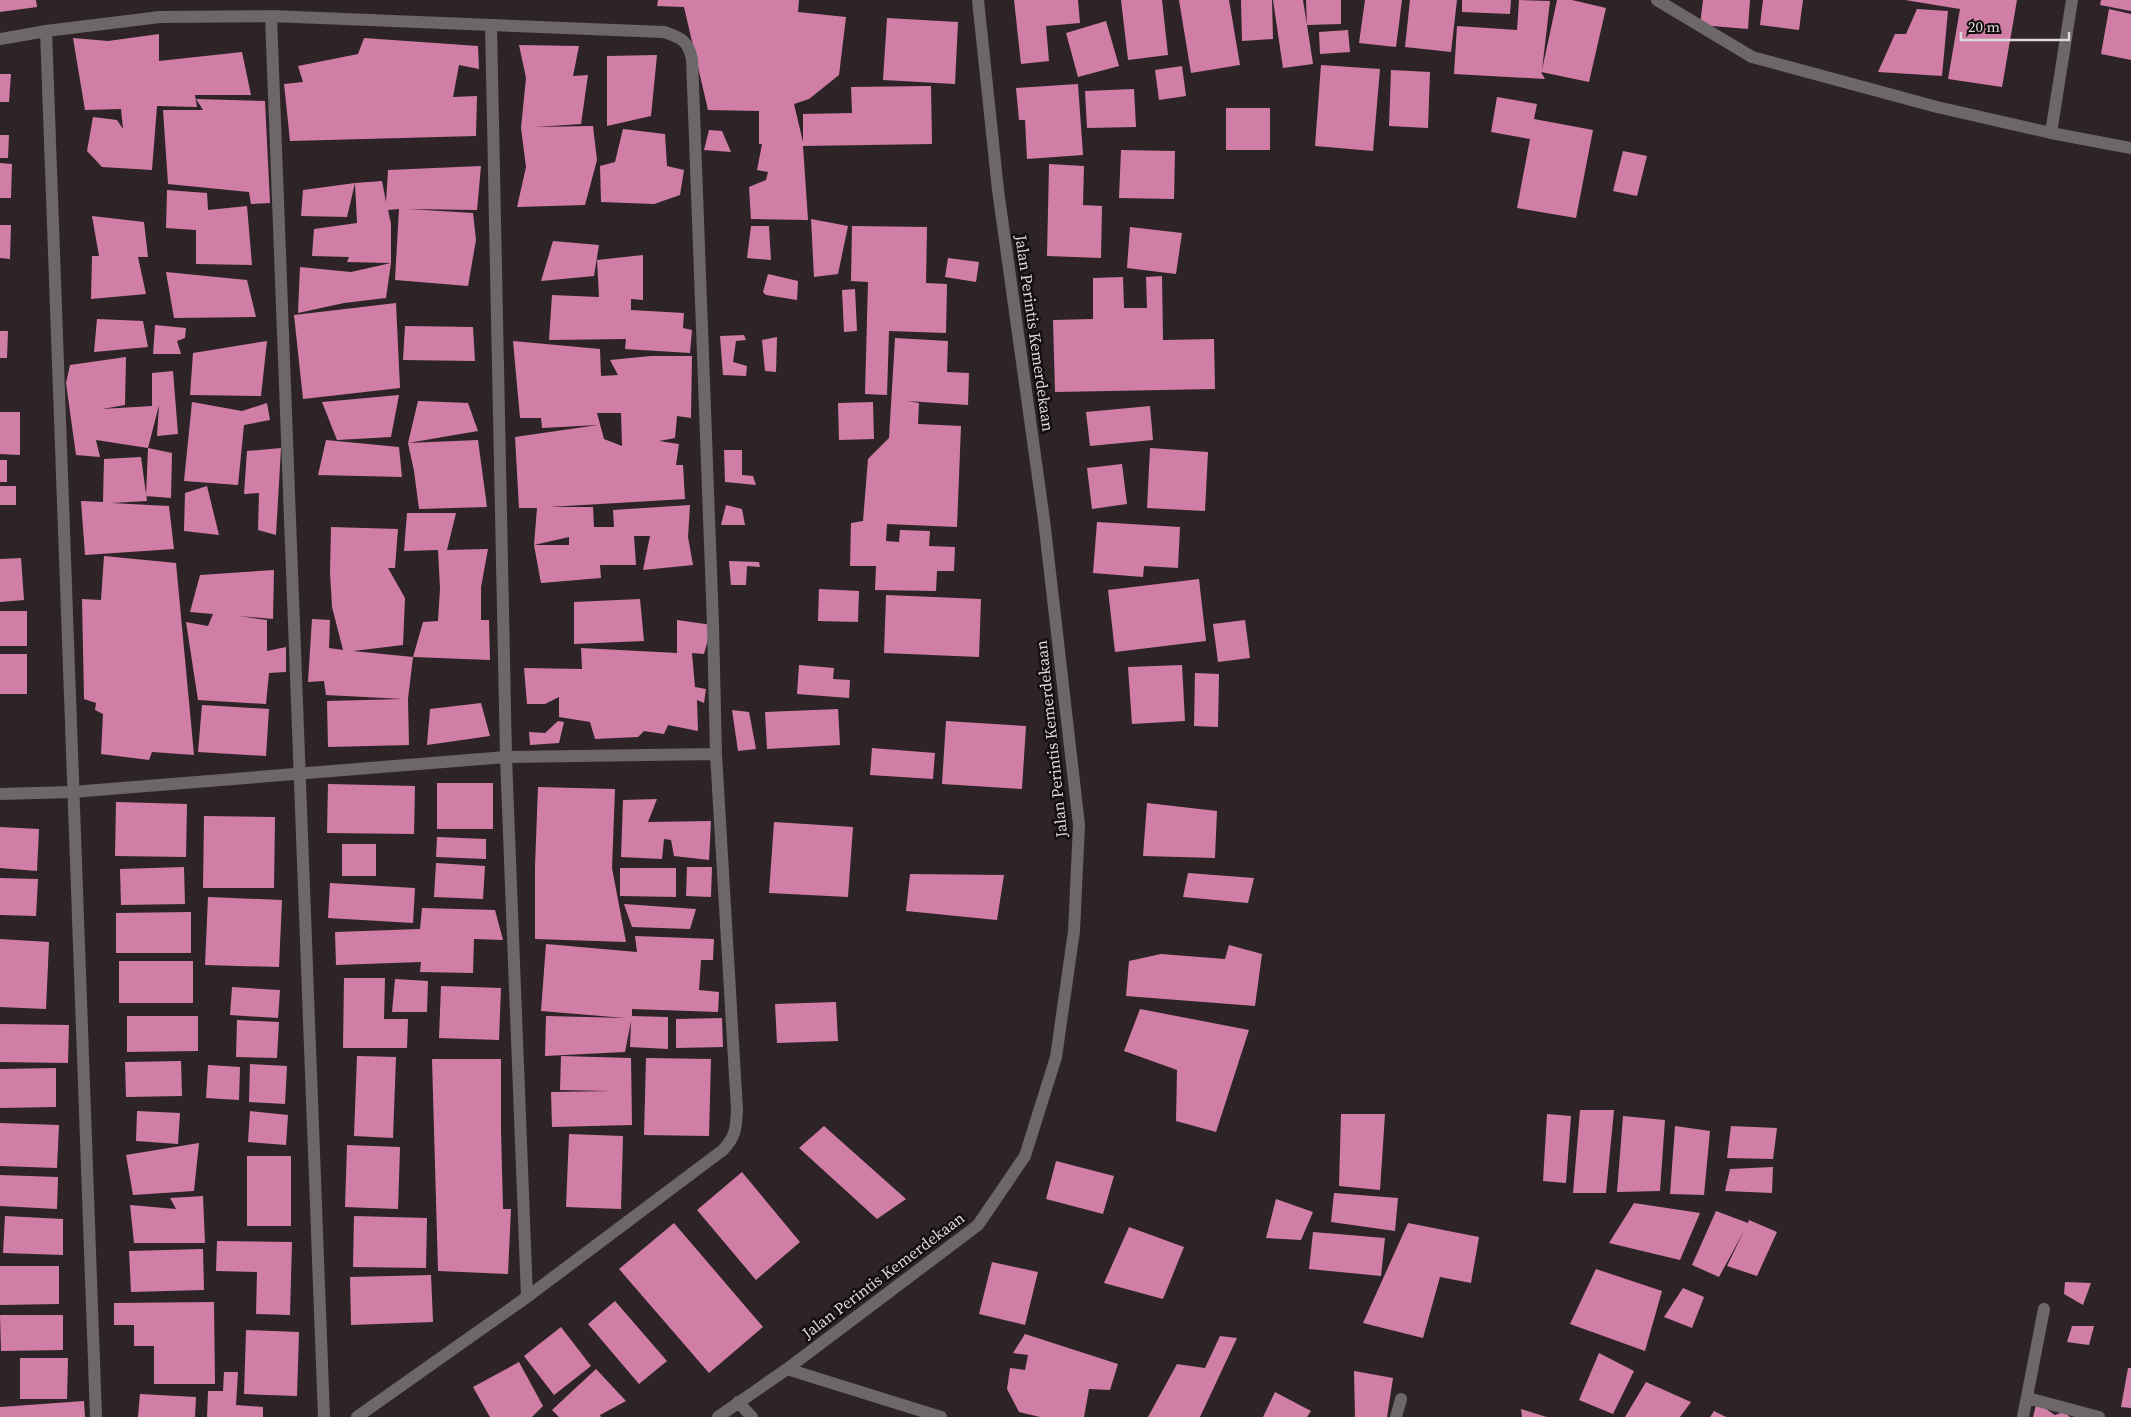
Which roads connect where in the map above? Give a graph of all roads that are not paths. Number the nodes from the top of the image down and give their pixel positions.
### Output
1 (978, 0) edge
2 (1657, 0) edge
3 (2072, 0) edge
4 (271, 16) junction
5 (490, 24) junction
6 (46, 31) junction
7 (0, 39) edge
8 (2052, 132) junction
9 (2131, 148) edge
10 (716, 754) junction
11 (506, 757) junction
12 (300, 775) junction
13 (72, 792) junction
14 (0, 794) edge
15 (527, 1297) junction
16 (2044, 1310) dead end
17 (787, 1369) junction
18 (2027, 1398) junction
19 (1402, 1399) dead end
20 (738, 1402) junction
21 (96, 1417) edge
22 (324, 1417) edge
23 (357, 1417) edge
24 (718, 1417) edge
25 (752, 1417) edge
26 (941, 1417) edge
27 (1396, 1417) edge
28 (2023, 1417) edge
29 (2099, 1417) edge

1 - 17 street, Jalan Perintis Kemerdekaan
2 - 8 street
3 - 8 street
4 - 5 street
4 - 6 street
4 - 12 street
5 - 10 street
5 - 11 street
6 - 7 street
6 - 13 street
8 - 9 street
10 - 11 street
10 - 15 street
11 - 12 street
11 - 15 street
12 - 13 street
12 - 22 street
13 - 14 street
13 - 21 street
15 - 23 street
16 - 18 street
17 - 20 street, Jalan Perintis Kemerdekaan
17 - 26 street
18 - 28 street
18 - 29 street
19 - 27 street
20 - 24 street, Jalan Perintis Kemerdekaan
20 - 25 street

